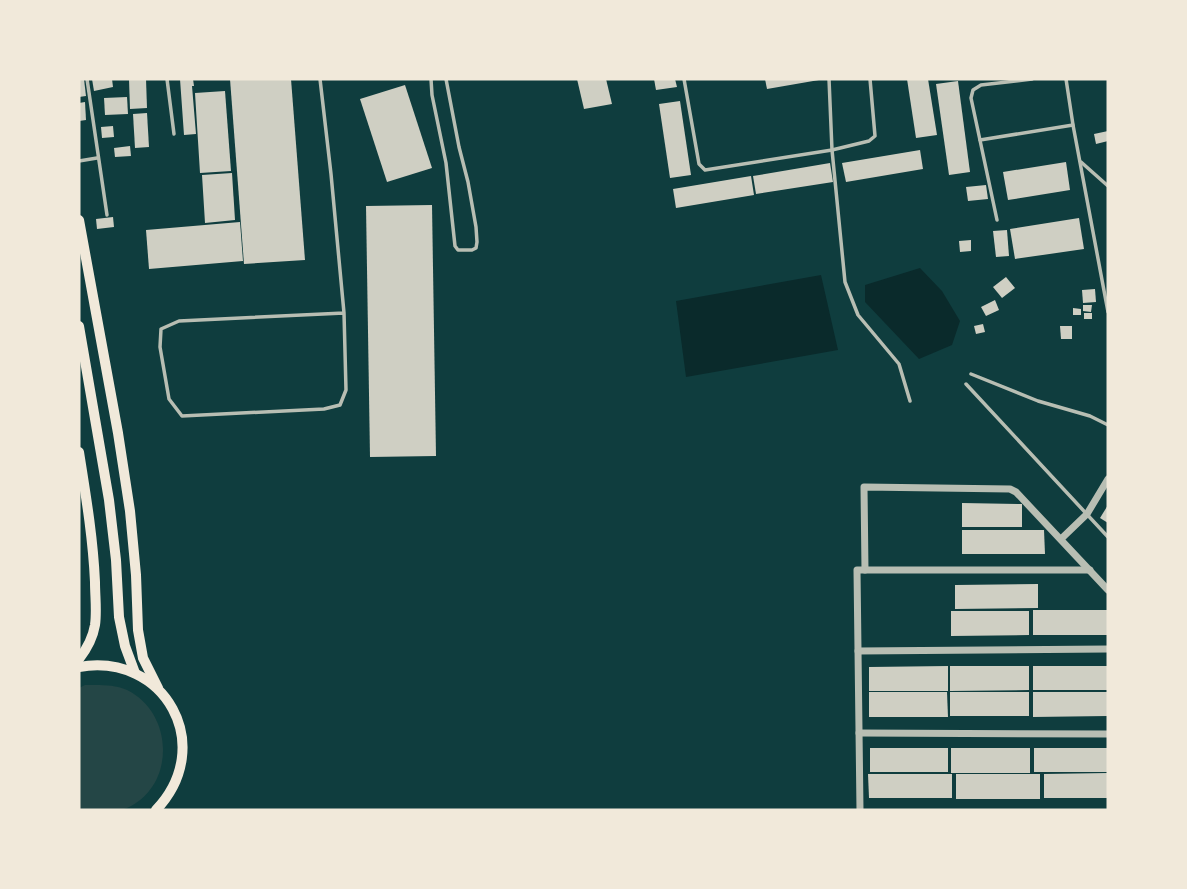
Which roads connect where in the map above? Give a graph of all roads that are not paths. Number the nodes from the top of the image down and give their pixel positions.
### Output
1 (87, 79) edge
2 (167, 79) edge
3 (320, 79) edge
4 (430, 79) edge
5 (446, 79) edge
6 (684, 79) edge
7 (829, 79) edge
8 (870, 79) edge
9 (1032, 79) edge
10 (1066, 79) edge
11 (1073, 125) junction
12 (174, 134) dead end
13 (980, 140) junction
14 (832, 150) junction
15 (98, 158) junction
16 (1080, 160) junction
17 (79, 161) edge
18 (1108, 186) edge
19 (107, 215) dead end
20 (79, 220) edge
21 (997, 220) dead end
22 (1108, 312) edge
23 (344, 313) junction
24 (79, 326) edge
25 (971, 374) dead end
26 (966, 384) dead end
27 (910, 401) dead end
28 (1108, 425) edge
29 (79, 452) edge
30 (1108, 479) edge
31 (1087, 514) junction
32 (1108, 537) edge
33 (1061, 539) junction
34 (864, 570) junction
35 (1090, 570) junction
36 (1108, 590) edge
37 (1108, 649) edge
38 (858, 651) junction
39 (79, 659) edge
40 (79, 667) edge
41 (135, 673) junction
42 (158, 688) junction
43 (859, 733) junction
44 (1108, 734) edge
45 (156, 810) edge
46 (860, 810) edge

1 - 15 lane
2 - 12 lane
3 - 23 lane
4 - 5 lane
6 - 14 lane
7 - 14 lane
8 - 14 lane
9 - 13 lane
10 - 11 lane
11 - 13 lane
11 - 16 lane
13 - 21 lane
14 - 27 lane
15 - 17 lane
15 - 19 lane
16 - 18 lane
16 - 22 lane
20 - 42 main road
23 - 23 lane
24 - 41 main road
25 - 28 lane
26 - 31 lane
29 - 39 main road
30 - 31 street
31 - 32 lane
31 - 33 street
33 - 34 street
33 - 35 street
34 - 35 street
34 - 38 street
35 - 36 street
37 - 38 street
38 - 43 street
40 - 41 main road
41 - 42 main road
42 - 45 main road
43 - 44 street
43 - 46 street

